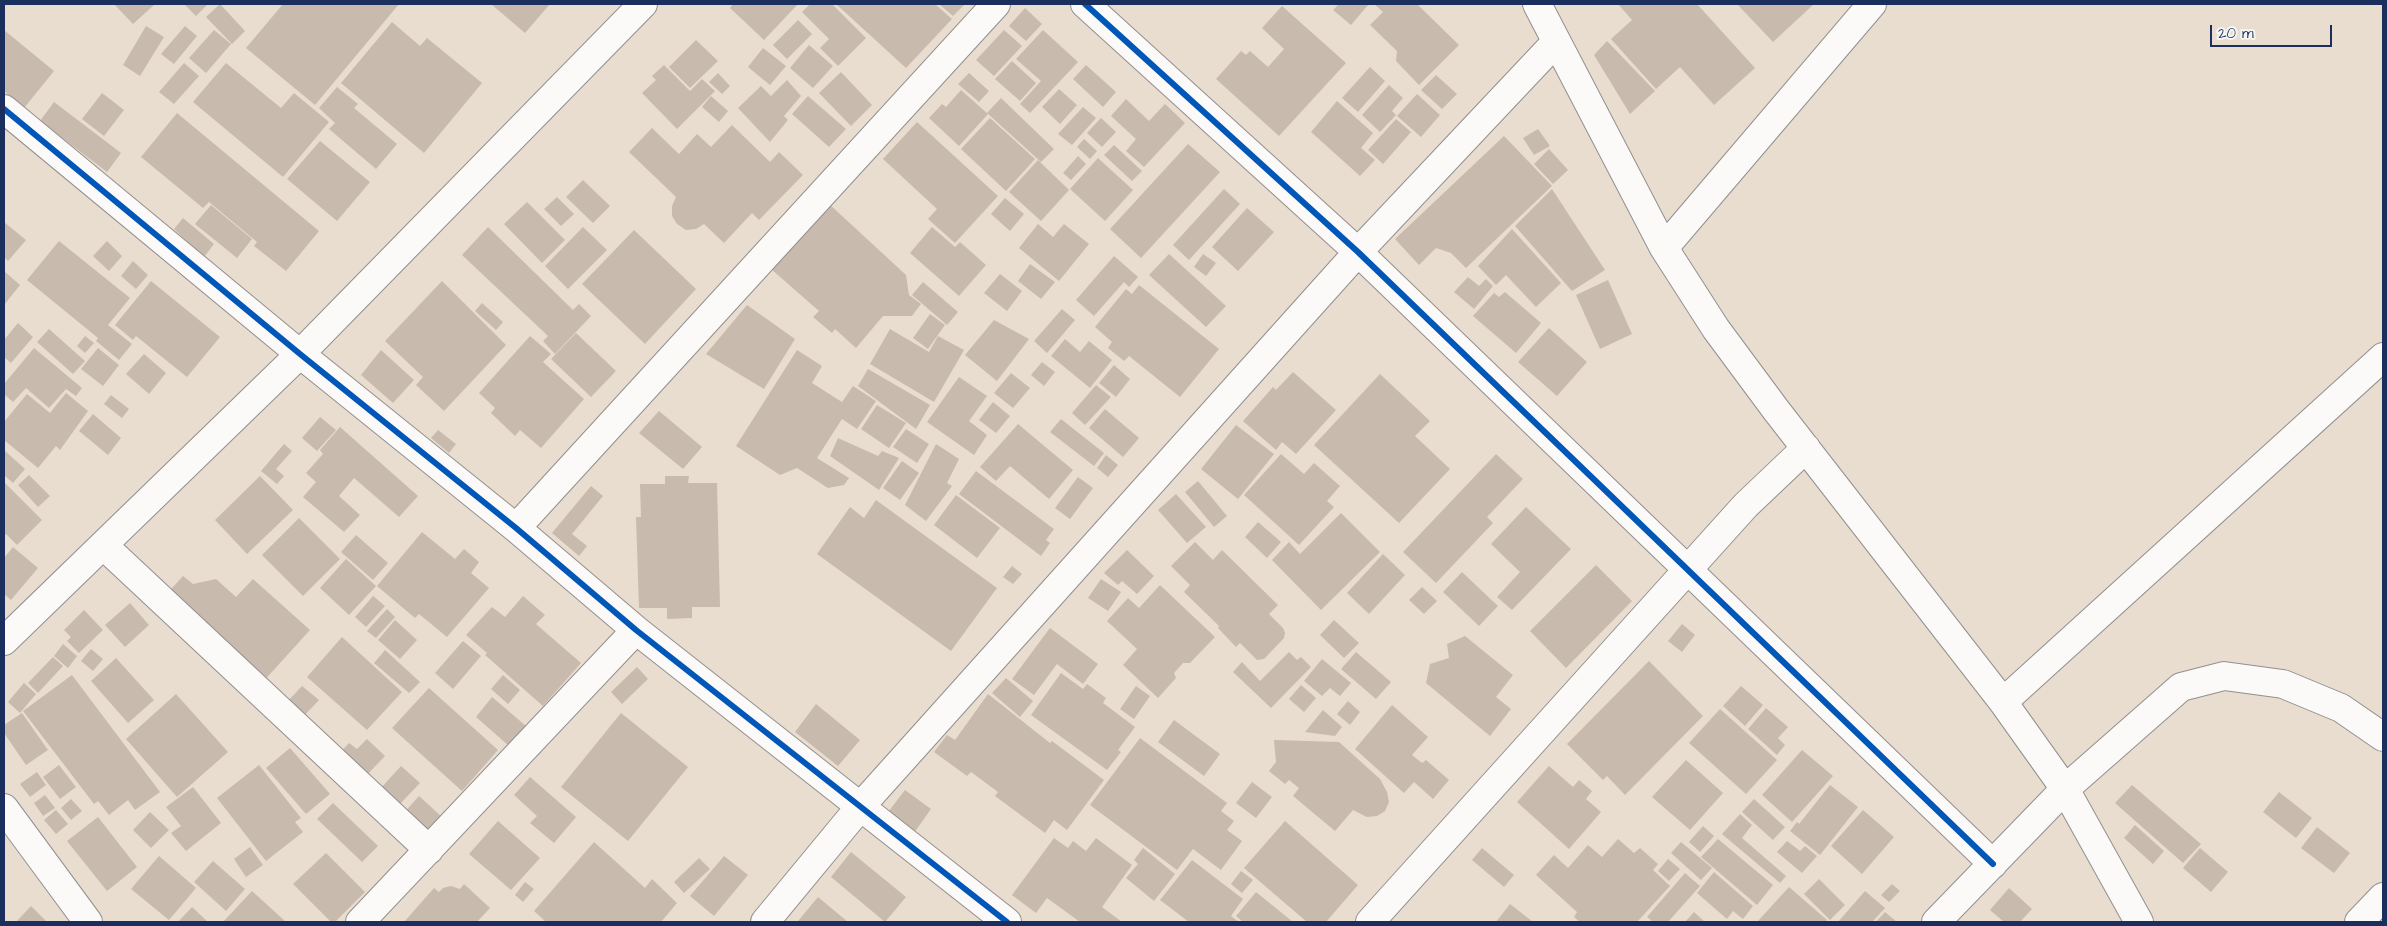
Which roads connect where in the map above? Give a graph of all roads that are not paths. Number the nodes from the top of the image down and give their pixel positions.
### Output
1 (643, 4) edge
2 (996, 4) edge
3 (1085, 4) edge
4 (1537, 4) edge
5 (1872, 4) edge
6 (1556, 42) junction
7 (4, 109) edge
8 (1664, 248) junction
9 (1358, 252) junction
10 (300, 354) junction
11 (2383, 357) edge
12 (1806, 448) junction
13 (516, 528) junction
14 (103, 545) junction
15 (1689, 571) junction
16 (636, 630) junction
17 (4, 641) edge
18 (2003, 702) junction
19 (2383, 737) edge
20 (2065, 789) junction
21 (860, 807) junction
22 (4, 808) edge
23 (429, 850) junction
24 (1993, 864) junction
25 (2383, 897) edge
26 (88, 922) edge
27 (360, 922) edge
28 (765, 922) edge
29 (1007, 922) edge
30 (1370, 922) edge
31 (1936, 922) edge
32 (2139, 922) edge
33 (2359, 922) edge

1 - 10 street
2 - 13 street
3 - 9 street
4 - 6 street
5 - 8 street
6 - 8 street
6 - 9 street
7 - 10 street
8 - 12 street
9 - 15 street
9 - 21 street
10 - 13 street
10 - 14 street
11 - 18 street
12 - 15 street
12 - 18 street
13 - 16 street
14 - 17 street
14 - 23 street
15 - 24 street
15 - 30 street
16 - 21 street
16 - 23 street
18 - 20 street
19 - 20 street
20 - 24 street
20 - 32 street
21 - 28 street
21 - 29 street
22 - 26 street
23 - 27 street
24 - 31 street
25 - 33 street

